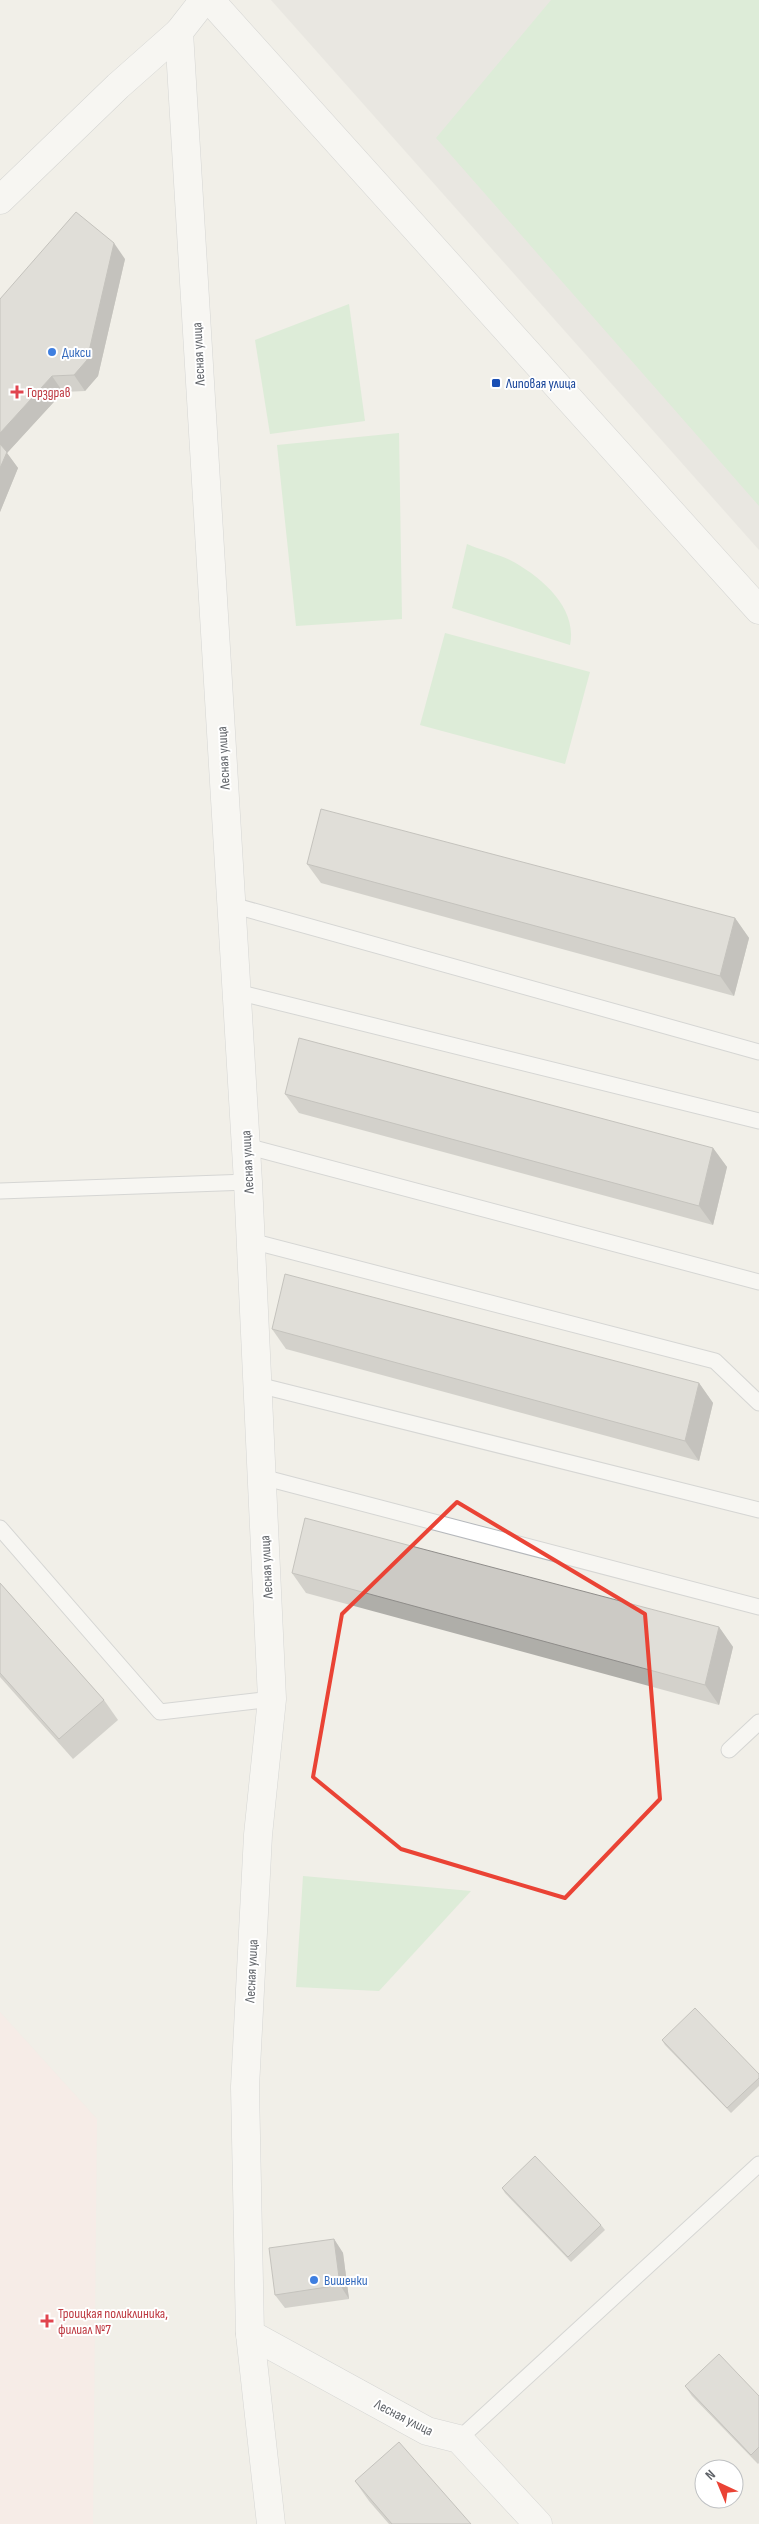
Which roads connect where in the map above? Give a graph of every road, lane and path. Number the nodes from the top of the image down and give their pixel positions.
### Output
1 (204, 0) edge
2 (210, 0) edge
3 (179, 32) junction
4 (0, 200) edge
5 (759, 610) edge
6 (232, 905) junction
7 (237, 992) junction
8 (759, 1052) edge
9 (759, 1121) edge
10 (246, 1146) junction
11 (248, 1182) junction
12 (0, 1191) edge
13 (251, 1241) junction
14 (759, 1282) edge
15 (258, 1385) junction
16 (759, 1403) edge
17 (262, 1477) junction
18 (759, 1510) edge
19 (0, 1528) edge
20 (759, 1607) edge
21 (272, 1699) junction
22 (759, 1722) edge
23 (729, 1750) dead end
24 (759, 2164) edge
25 (250, 2334) junction
26 (459, 2439) junction
27 (271, 2524) edge
28 (538, 2524) edge

1 - 3 street
2 - 5 street
3 - 4 street
3 - 6 street, Лесная улица
6 - 7 street, Лесная улица
6 - 8 lane
7 - 9 lane
7 - 10 street, Лесная улица
10 - 11 street, Лесная улица
10 - 14 lane
11 - 12 lane
11 - 13 street, Лесная улица
13 - 15 street, Лесная улица
13 - 16 lane
15 - 17 street, Лесная улица
15 - 18 lane
17 - 20 lane
17 - 21 street, Лесная улица
19 - 21 lane
21 - 25 street, Лесная улица
22 - 23 lane
24 - 26 lane
25 - 26 street, Лесная улица
25 - 27 street, Лесная улица
26 - 28 street

